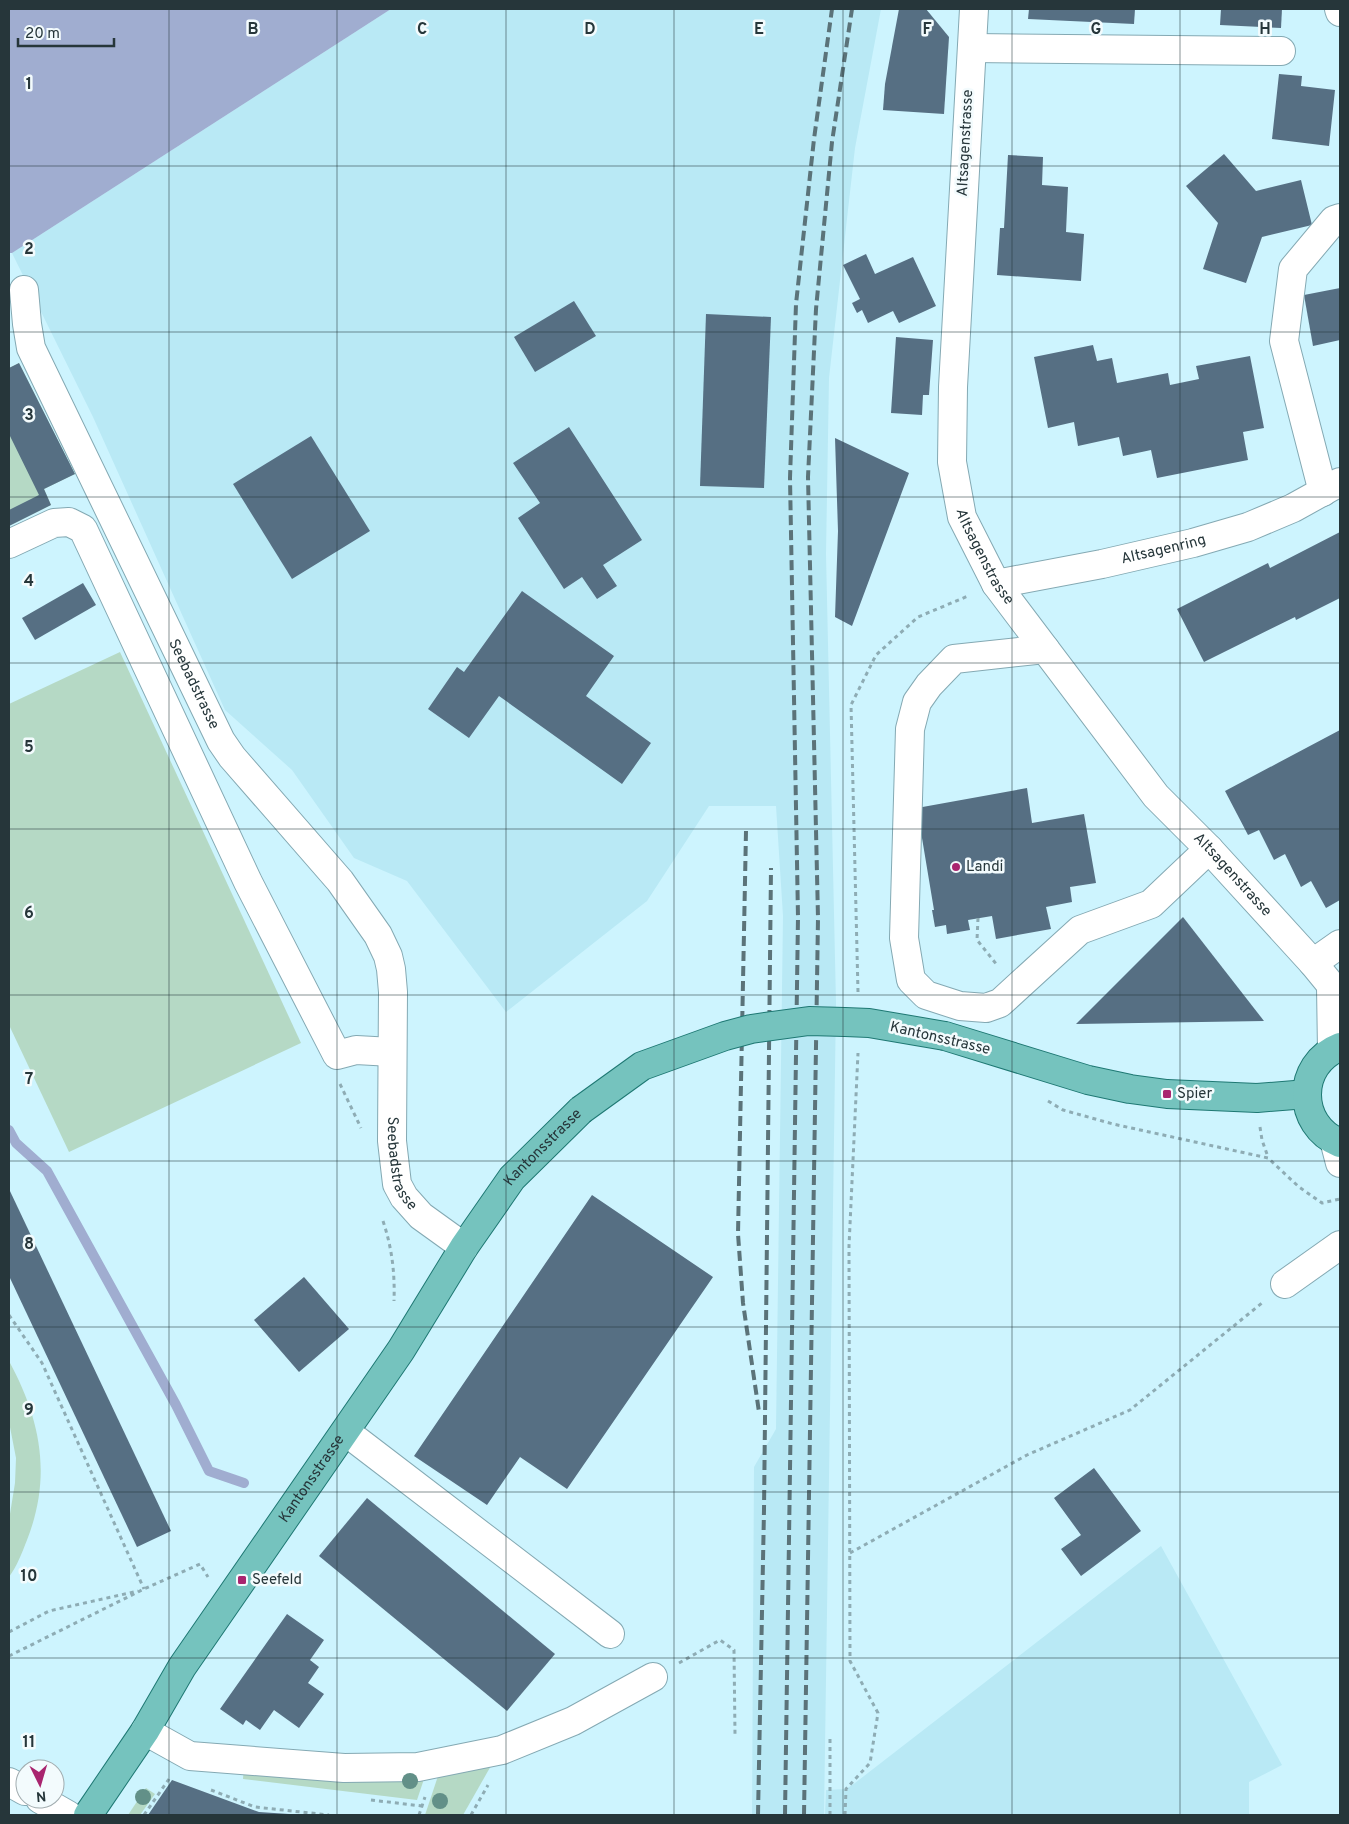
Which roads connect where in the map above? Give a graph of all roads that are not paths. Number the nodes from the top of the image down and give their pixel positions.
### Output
1 (974, 9) edge
2 (972, 48) junction
3 (1282, 51) dead end
4 (1340, 218) edge
5 (24, 290) dead end
6 (1331, 487) edge
7 (9, 544) edge
8 (996, 584) junction
9 (1045, 649) junction
10 (1209, 849) junction
11 (1340, 944) edge
12 (1313, 963) junction
13 (1336, 991) edge
14 (1336, 1048) edge
15 (392, 1052) junction
16 (1307, 1094) junction
17 (1338, 1149) edge
18 (1340, 1245) edge
19 (464, 1246) junction
20 (1286, 1284) road end
21 (346, 1432) junction
22 (610, 1634) dead end
23 (653, 1677) road end
24 (145, 1731) junction
25 (88, 1815) edge

1 - 2 street, Altsagenstrasse
2 - 3 street
2 - 8 street, Altsagenstrasse
4 - 6 street, Altsagenring
5 - 15 street, Seebadstrasse
6 - 8 street, Altsagenring
7 - 15 street
8 - 9 street, Altsagenstrasse
9 - 10 street, Altsagenstrasse
9 - 10 street
10 - 12 street, Altsagenstrasse
11 - 12 street
12 - 13 street, Altsagenstrasse
13 - 14 street, Altsagenstrasse
14 - 16 main road
15 - 19 street, Seebadstrasse
16 - 17 main road
16 - 19 main road, Kantonsstrasse, bridge
18 - 20 street
19 - 21 main road, Kantonsstrasse
21 - 22 street
21 - 24 main road, Kantonsstrasse
23 - 24 street
24 - 25 main road, Kantonsstrasse

